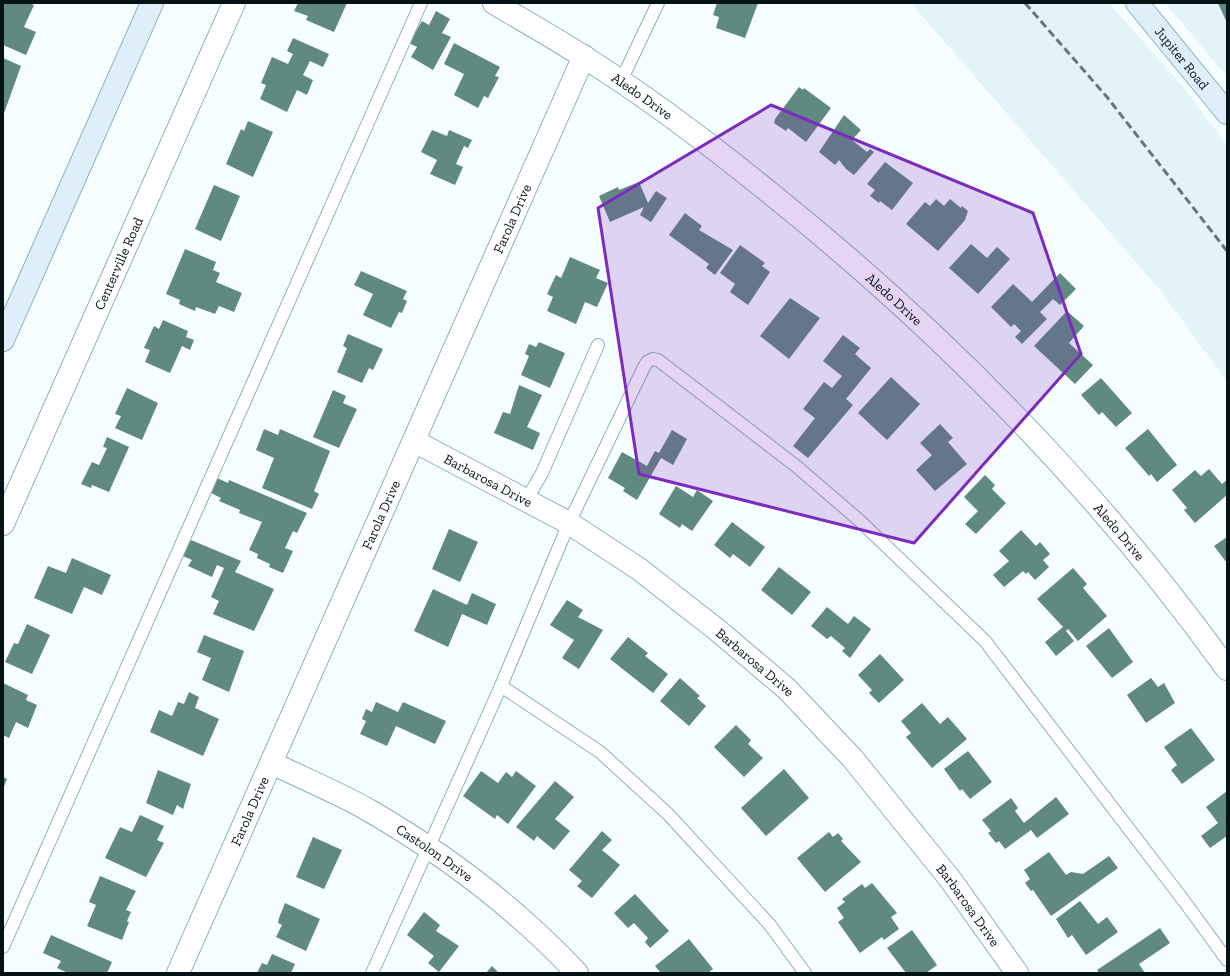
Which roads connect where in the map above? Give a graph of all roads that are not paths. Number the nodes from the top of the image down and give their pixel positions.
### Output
1 (152, 3) edge
2 (234, 3) edge
3 (421, 3) edge
4 (494, 3) edge
5 (658, 3) edge
6 (1137, 3) edge
7 (584, 56) junction
8 (621, 81) junction
9 (1227, 113) edge
10 (3, 340) edge
11 (598, 345) dead end
12 (414, 441) junction
13 (527, 499) junction
14 (570, 523) junction
15 (3, 524) edge
16 (1227, 669) edge
17 (501, 686) junction
18 (272, 763) junction
19 (427, 847) junction
20 (3, 947) edge
21 (1227, 960) edge
22 (178, 973) edge
23 (372, 973) edge
24 (577, 973) edge
25 (805, 973) edge
26 (1017, 973) edge

1 - 10 street
2 - 15 street, Centerville Road
3 - 20 lane
4 - 7 street, Aledo Drive
5 - 8 lane
6 - 9 street, Jupiter Road
7 - 8 street, Aledo Drive
7 - 12 street, Farola Drive
8 - 16 street, Aledo Drive
11 - 13 lane
12 - 13 street, Barbarosa Drive
12 - 18 street, Farola Drive
13 - 14 street, Barbarosa Drive
14 - 17 lane
14 - 21 lane
14 - 26 street, Barbarosa Drive
17 - 19 lane
17 - 25 lane
18 - 19 street, Castolon Drive
18 - 22 street, Farola Drive
19 - 23 lane
19 - 24 street, Castolon Drive

